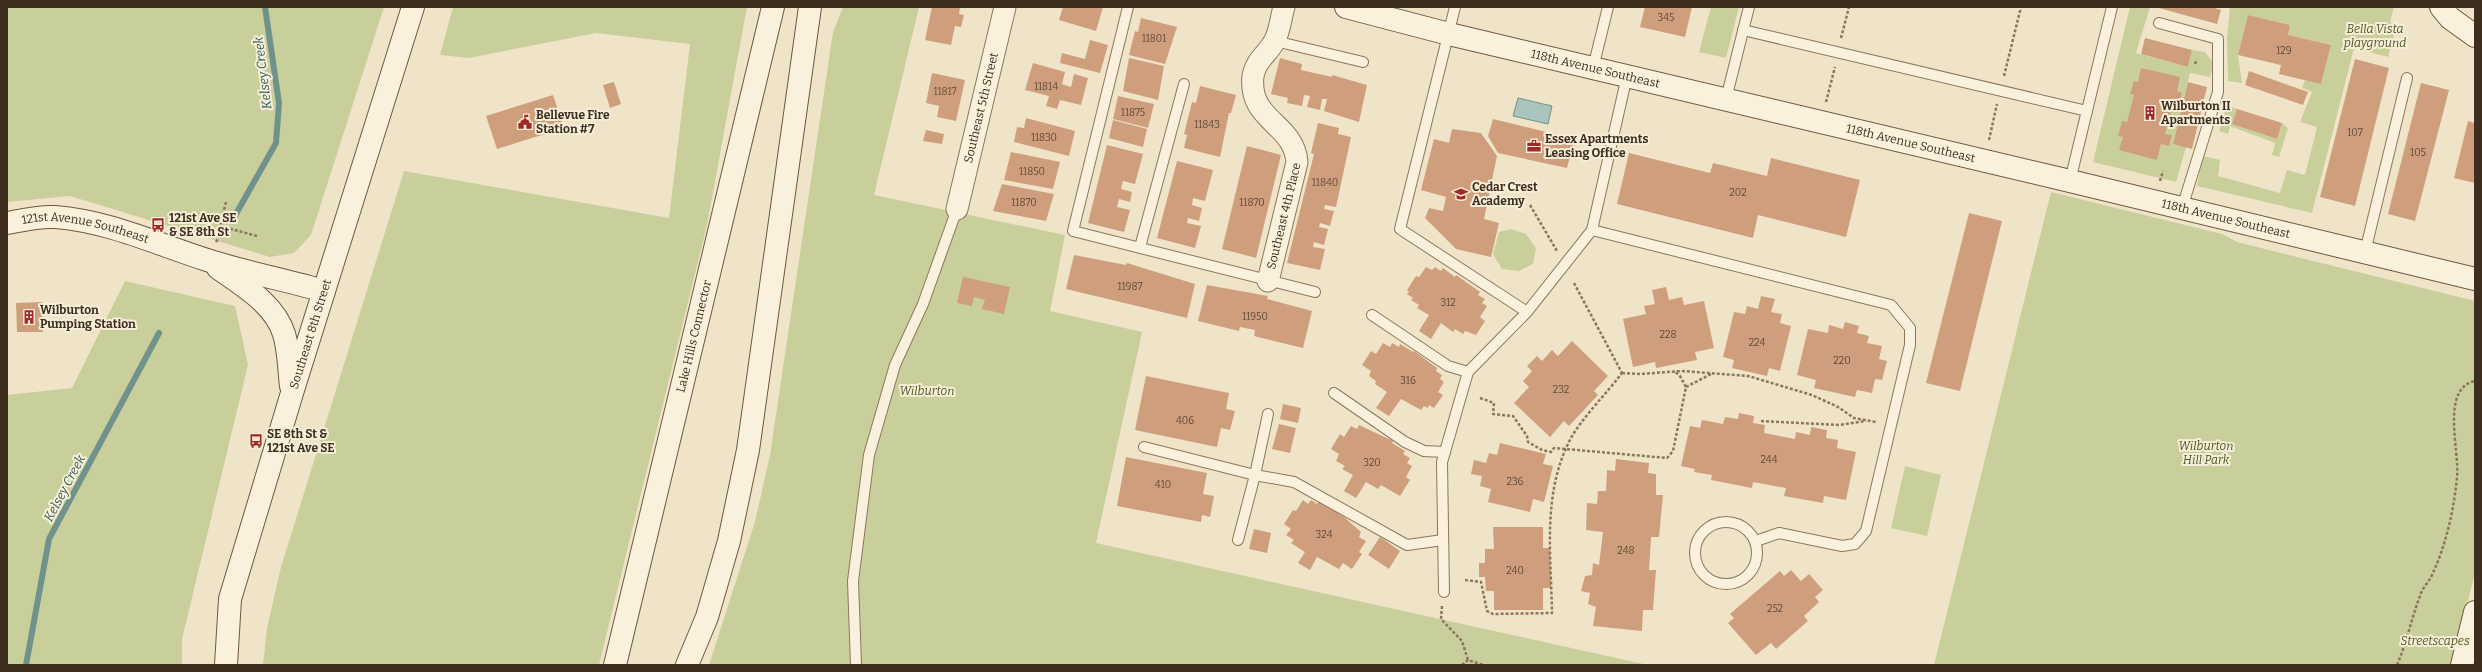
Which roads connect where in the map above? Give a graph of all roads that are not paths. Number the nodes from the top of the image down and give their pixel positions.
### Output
1 (414, 7) edge
2 (773, 7) edge
3 (810, 7) edge
4 (1005, 7) edge
5 (1128, 7) edge
6 (1284, 7) edge
7 (1346, 7) edge
8 (1455, 7) edge
9 (1608, 7) edge
10 (1749, 7) edge
11 (2112, 7) edge
12 (2441, 7) edge
13 (2159, 23) dead end
14 (1743, 30) junction
15 (1449, 34) junction
16 (2475, 36) edge
17 (1275, 41) junction
18 (1362, 62) dead end
19 (1593, 68) junction
20 (1627, 76) junction
21 (2407, 78) dead end
22 (1184, 84) dead end
23 (1726, 100) junction
24 (2087, 111) junction
25 (2070, 181) junction
26 (957, 208) joint
27 (2182, 208) junction
28 (7, 223) edge
29 (1592, 230) junction
30 (1140, 247) junction
31 (211, 252) junction
32 (2365, 252) junction
33 (2475, 279) edge
34 (1268, 281) junction
35 (324, 291) junction
36 (1315, 292) dead end
37 (1527, 312) junction
38 (1372, 315) dead end
39 (1468, 372) junction
40 (292, 393) junction
41 (1334, 393) dead end
42 (1268, 414) dead end
43 (1144, 447) dead end
44 (1445, 452) junction
45 (1255, 475) junction
46 (1238, 540) dead end
47 (1443, 540) junction
48 (1756, 541) junction
49 (1444, 592) road end
50 (2475, 612) edge
51 (226, 665) edge
52 (615, 665) edge
53 (687, 665) edge
54 (856, 665) edge
55 (2462, 665) edge

1 - 35 main road, Southeast 8th Street
2 - 52 main road, Lake Hills Connector
3 - 53 main road
4 - 26 street, Southeast 5th Street
5 - 30 lane
6 - 17 street, Southeast 4th Place
7 - 15 main road, 118th Avenue Southeast
8 - 15 lane
9 - 19 lane
10 - 14 lane
11 - 24 lane
12 - 16 main road
13 - 27 lane
14 - 23 lane
14 - 24 lane
15 - 19 main road, 118th Avenue Southeast
15 - 37 lane
17 - 18 lane
17 - 34 street, Southeast 4th Place
19 - 20 main road, 118th Avenue Southeast
20 - 23 main road, 118th Avenue Southeast
20 - 29 lane
21 - 32 lane
22 - 30 lane
23 - 25 main road, 118th Avenue Southeast
24 - 25 lane
25 - 27 main road, 118th Avenue Southeast
26 - 54 lane
27 - 32 main road, 118th Avenue Southeast
28 - 31 main road, 121st Avenue Southeast
29 - 37 lane
29 - 48 lane
30 - 34 lane
31 - 35 main road, 121st Avenue Southeast
31 - 40 main road
32 - 33 main road, 118th Avenue Southeast
34 - 36 lane
35 - 40 main road, Southeast 8th Street
37 - 39 lane
38 - 39 lane
39 - 44 lane
40 - 51 main road, Southeast 8th Street
41 - 44 lane
42 - 45 lane
43 - 45 lane
44 - 47 lane
45 - 46 lane
45 - 47 lane
47 - 49 lane
48 - 48 lane
50 - 55 main road

